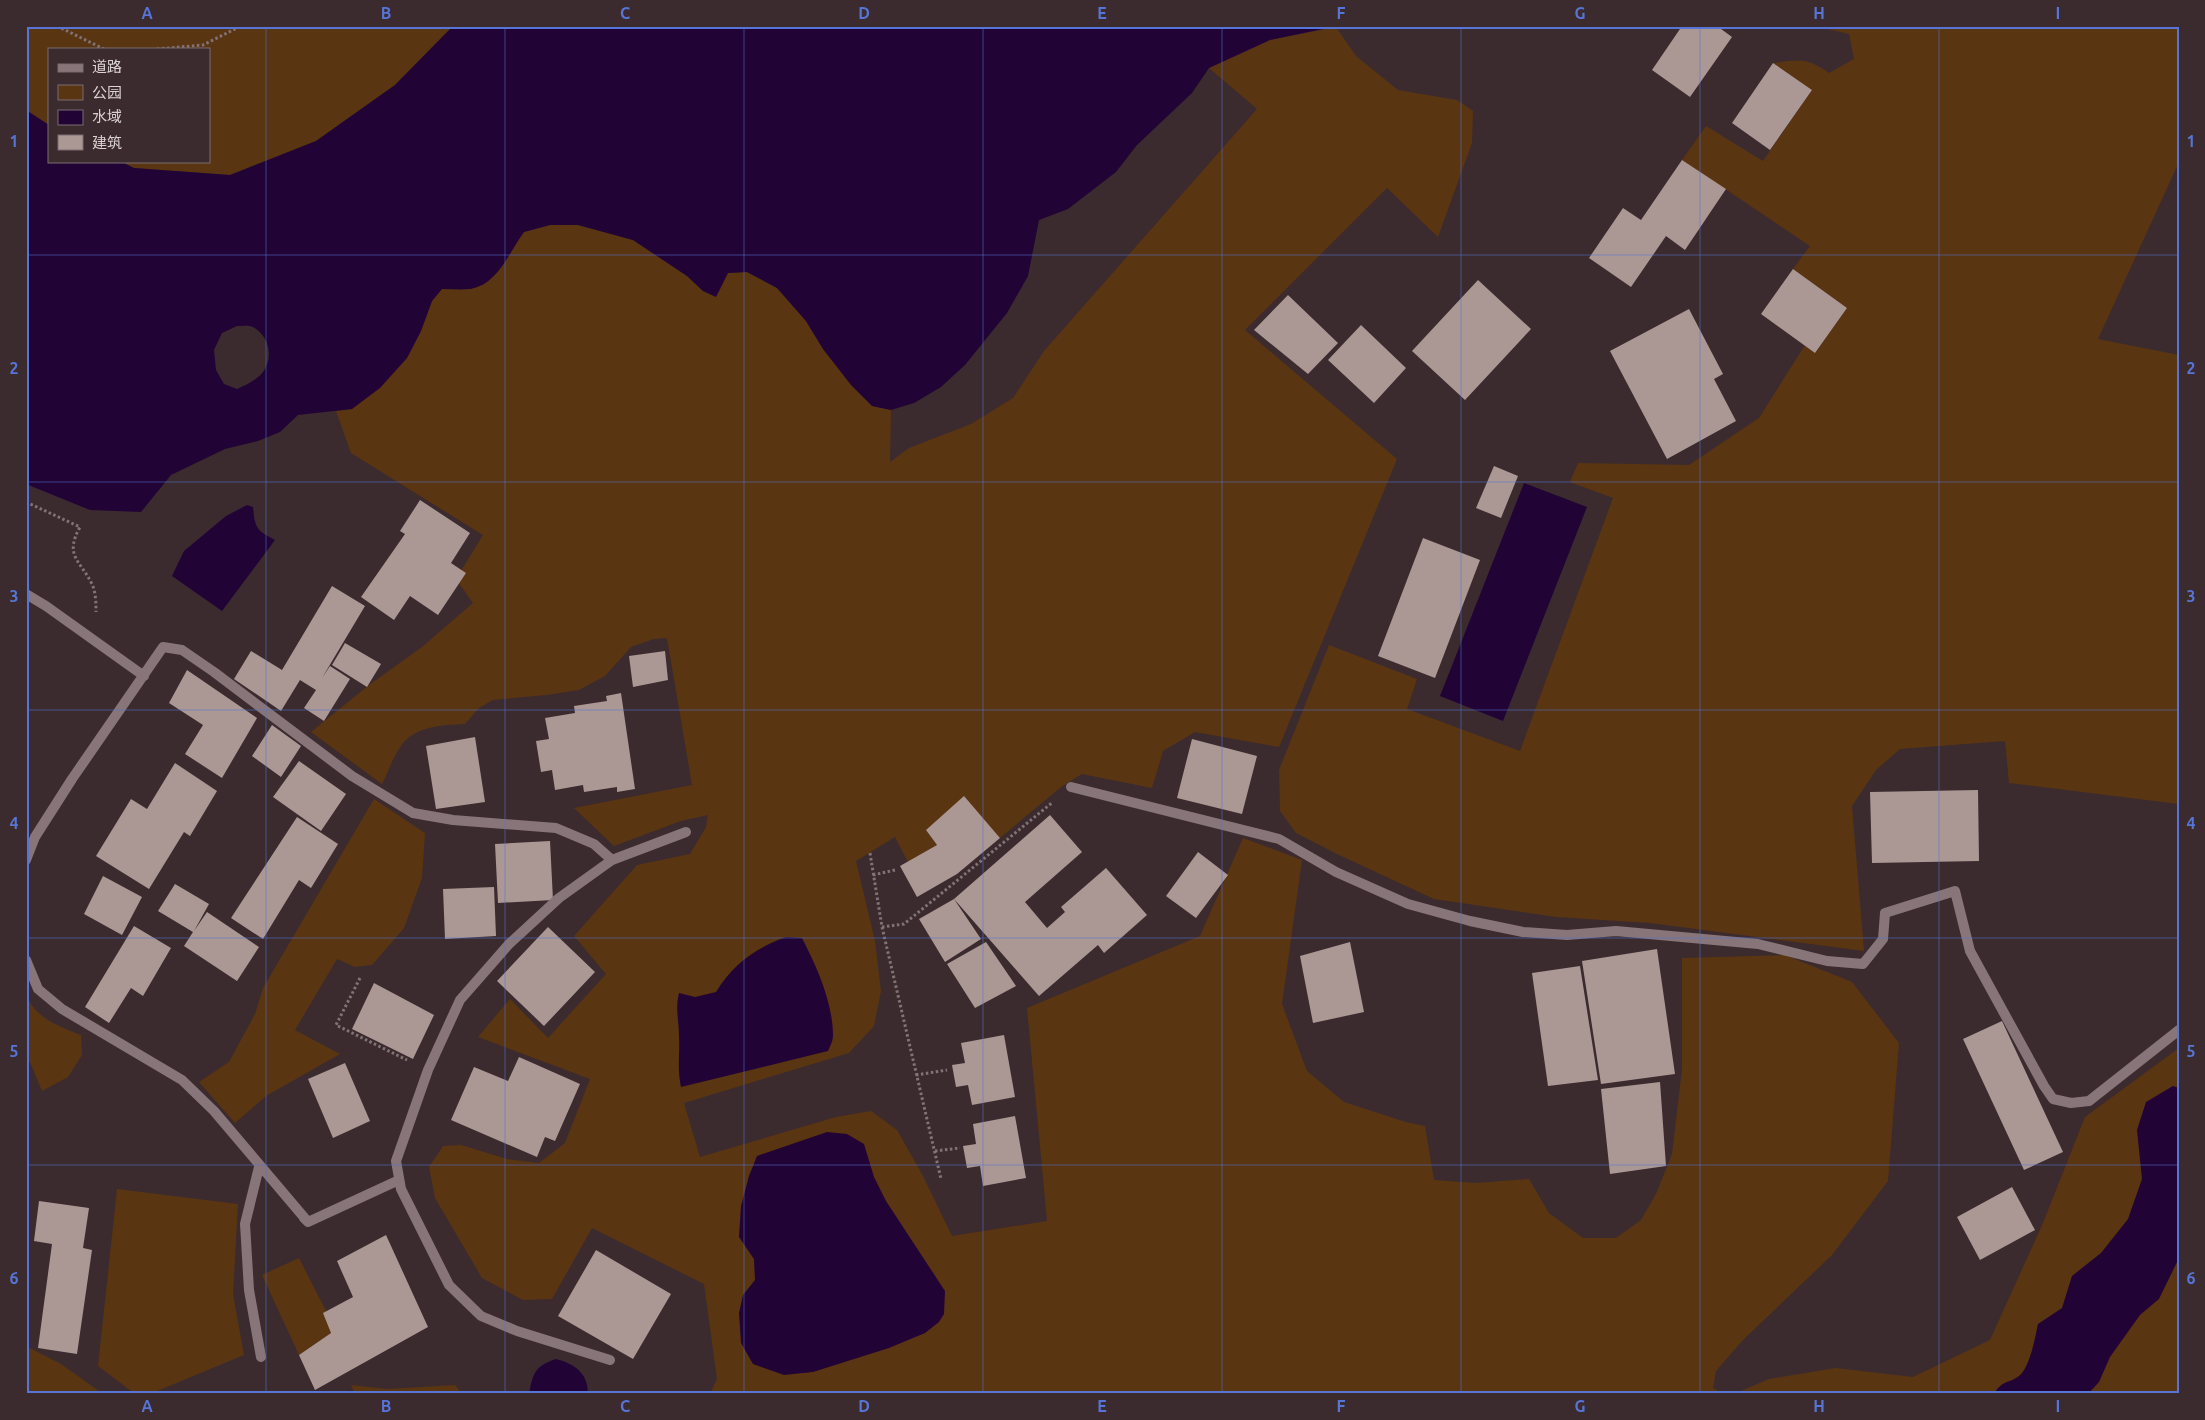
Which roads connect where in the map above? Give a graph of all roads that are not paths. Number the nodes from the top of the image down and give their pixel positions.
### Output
1 (26, 594) edge
2 (144, 676) junction
3 (1071, 787) road end
4 (686, 832) dead end
5 (26, 860) edge
6 (612, 860) junction
7 (26, 960) edge
8 (2179, 1030) edge
9 (259, 1167) junction
10 (399, 1180) junction
11 (261, 1357) dead end
12 (610, 1360) dead end

1 - 2 street
2 - 5 street
2 - 6 street
3 - 8 street
4 - 6 street
6 - 10 street
7 - 9 street
9 - 10 street
9 - 11 street
10 - 12 street

